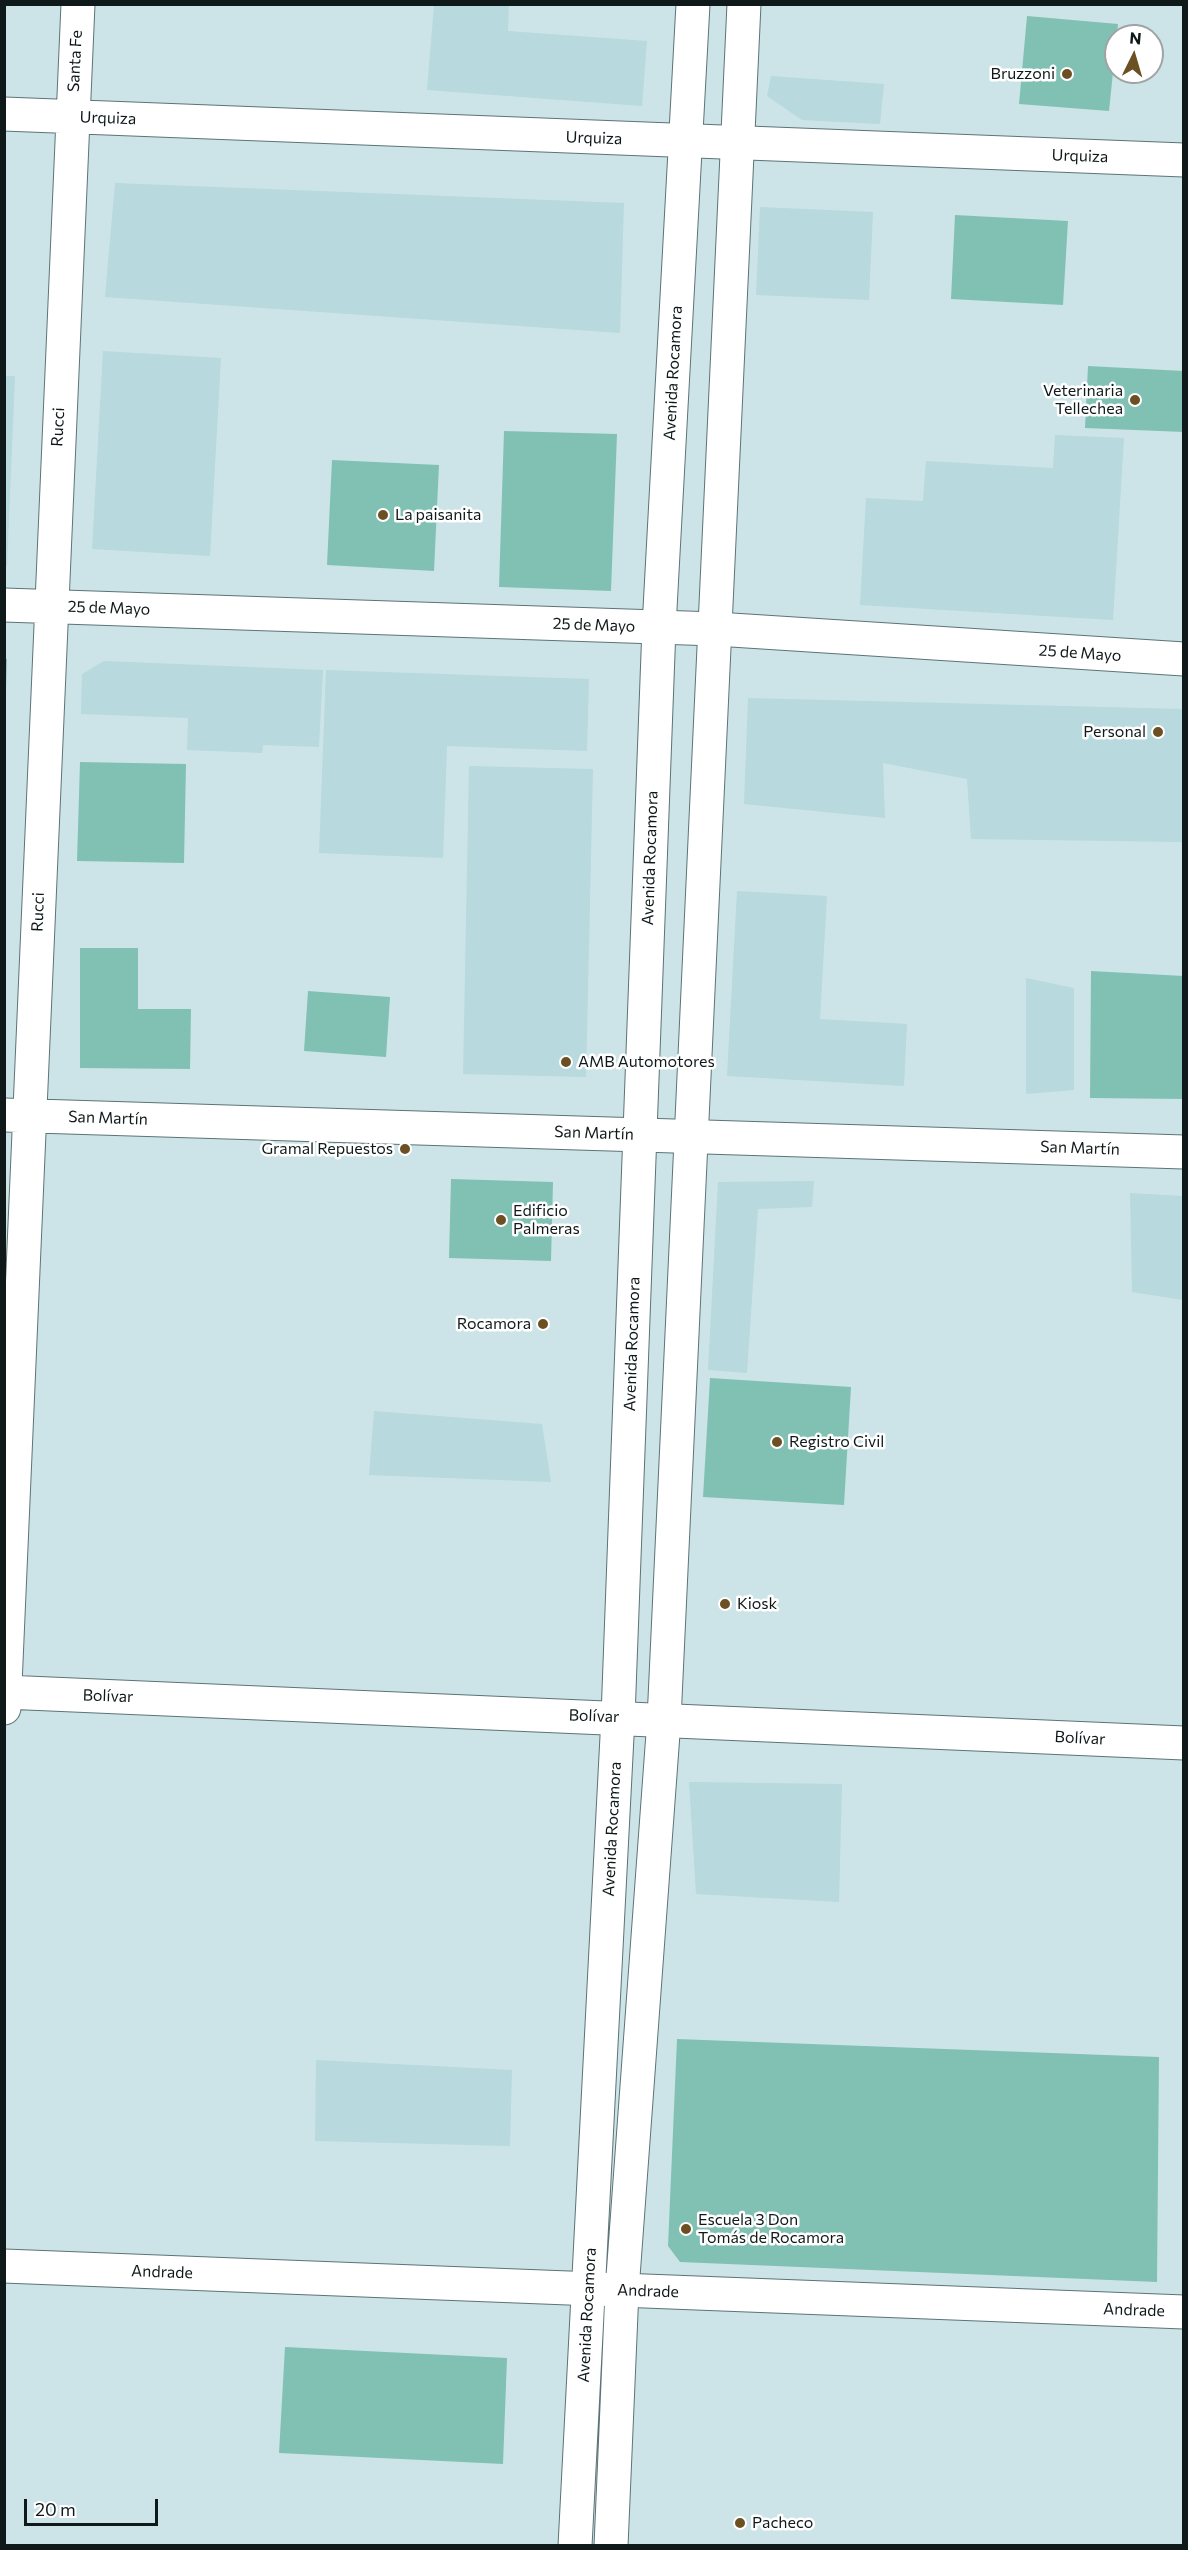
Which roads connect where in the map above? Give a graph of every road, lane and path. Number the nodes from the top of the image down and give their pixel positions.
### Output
1 (78, 4) edge
2 (693, 4) edge
3 (744, 4) edge
4 (4, 114) edge
5 (72, 117) junction
6 (686, 142) junction
7 (737, 144) junction
8 (1184, 160) edge
9 (4, 604) edge
10 (50, 606) junction
11 (659, 627) junction
12 (716, 629) junction
13 (1184, 659) edge
14 (17, 1115) edge
15 (640, 1134) junction
16 (690, 1136) junction
17 (1184, 1152) edge
18 (5, 1692) edge
19 (4, 1708) edge
20 (618, 1717) junction
21 (664, 1720) junction
22 (1184, 1743) edge
23 (4, 2266) edge
24 (589, 2289) junction
25 (622, 2290) junction
26 (1184, 2312) edge
27 (575, 2546) edge
28 (611, 2546) edge

1 - 5 street, Santa Fe
2 - 6 street, Avenida Rocamora
3 - 7 street, Avenida Rocamora
4 - 5 street, Urquiza
5 - 6 street, Urquiza
5 - 10 street, Rucci
6 - 7 street, Urquiza
6 - 11 street, Avenida Rocamora
7 - 8 street, Urquiza
7 - 12 street, Avenida Rocamora
9 - 10 street, 25 de Mayo
10 - 11 street, 25 de Mayo
10 - 14 street, Rucci
11 - 12 street, 25 de Mayo
11 - 15 street, Avenida Rocamora
12 - 13 street, 25 de Mayo
12 - 16 street, Avenida Rocamora
14 - 15 street, San Martín
14 - 18 street, Rucci
15 - 16 street, San Martín
15 - 20 street, Avenida Rocamora
16 - 17 street, San Martín
16 - 21 street, Avenida Rocamora
18 - 19 street, Rucci
18 - 20 street, Bolívar
20 - 21 street, Bolívar
20 - 24 street, Avenida Rocamora
21 - 22 street, Bolívar
21 - 25 street, Avenida Rocamora
23 - 24 street, Andrade
24 - 25 street, Andrade
24 - 27 street, Avenida Rocamora
25 - 26 street, Andrade
25 - 28 street, Avenida Rocamora

